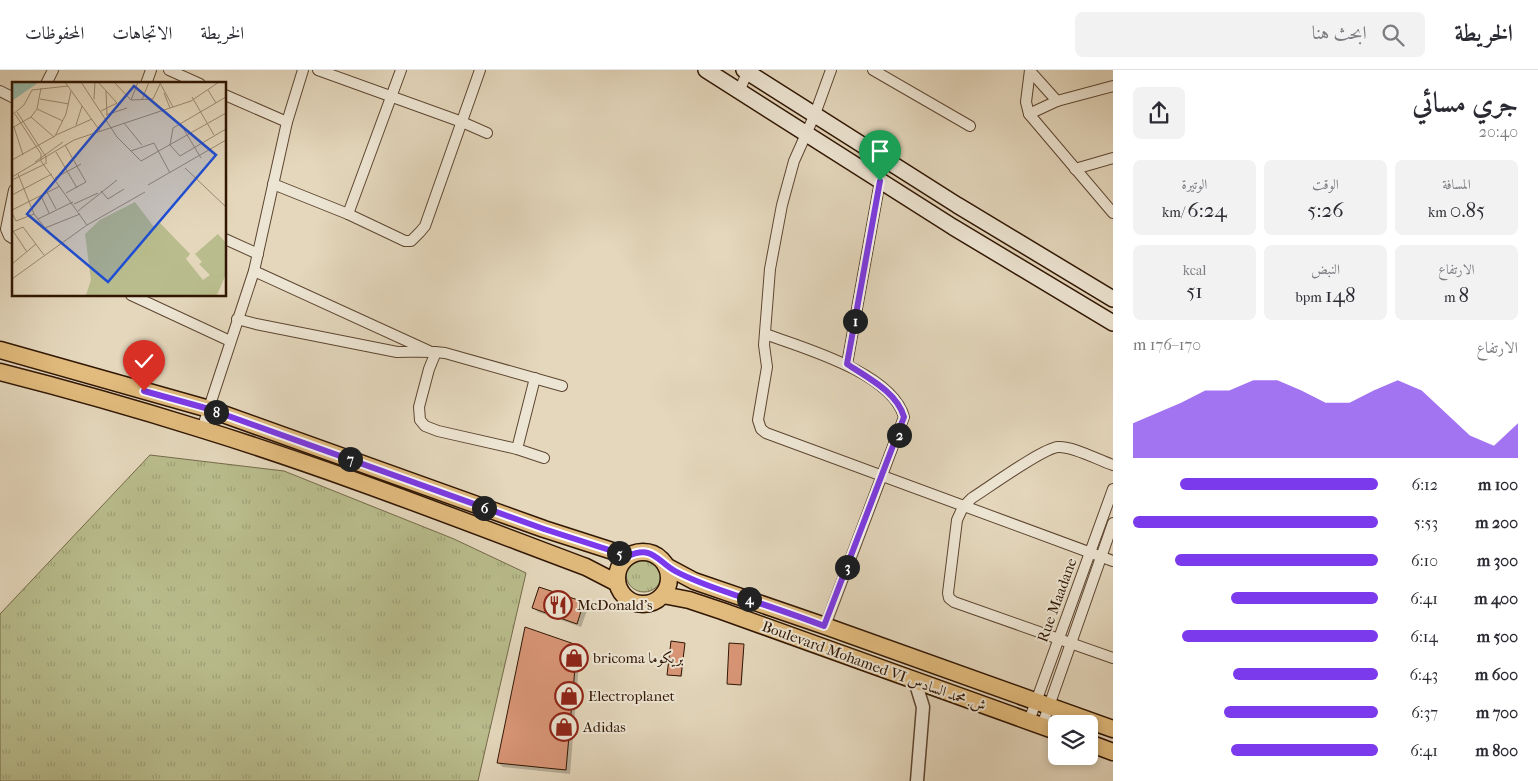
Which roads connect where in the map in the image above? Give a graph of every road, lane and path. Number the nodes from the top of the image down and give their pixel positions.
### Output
1 (53, 70) edge
2 (152, 70) edge
3 (169, 70) edge
4 (303, 70) edge
5 (318, 70) edge
6 (401, 70) edge
7 (480, 70) edge
8 (706, 70) edge
9 (831, 70) edge
10 (873, 70) edge
11 (746, 71) edge
12 (1030, 71) edge
13 (47, 82) edge
14 (147, 82) edge
15 (195, 82) edge
16 (1113, 86) edge
17 (0, 91) edge
18 (739, 92) junction
19 (226, 95) edge
20 (12, 97) edge
21 (392, 97) junction
22 (1057, 101) junction
23 (815, 114) junction
24 (1029, 114) junction
25 (287, 122) junction
26 (462, 122) junction
27 (970, 126) dead end
28 (487, 133) dead end
29 (806, 133) junction
30 (1113, 158) edge
31 (1075, 169) junction
32 (880, 181) junction
33 (273, 184) junction
34 (12, 200) edge
35 (1113, 213) edge
36 (348, 214) junction
37 (12, 238) edge
38 (226, 239) edge
39 (258, 254) junction
40 (254, 271) junction
41 (133, 296) edge
42 (1113, 299) edge
43 (237, 319) junction
44 (1113, 323) edge
45 (765, 334) junction
46 (230, 341) junction
47 (0, 350) edge
48 (433, 351) junction
49 (847, 364) junction
50 (0, 372) edge
51 (535, 378) junction
52 (562, 386) dead end
53 (209, 409) junction
54 (202, 429) junction
55 (517, 450) junction
56 (544, 458) dead end
57 (1113, 465) edge
58 (881, 476) junction
59 (1113, 489) edge
60 (963, 507) junction
61 (1113, 523) edge
62 (544, 529) junction
63 (537, 549) junction
64 (1090, 552) junction
65 (628, 556) junction
66 (1101, 556) junction
67 (1113, 561) edge
68 (666, 566) junction
69 (617, 583) junction
70 (663, 595) junction
71 (824, 626) junction
72 (1059, 639) junction
73 (1071, 643) junction
74 (1113, 658) edge
75 (915, 681) junction
76 (940, 689) junction
77 (1043, 704) junction
78 (923, 707) junction
79 (1042, 726) edge
80 (1113, 729) edge
81 (1098, 746) edge
82 (1113, 752) edge
83 (917, 781) edge

1 - 13 street
2 - 14 street
3 - 15 street
4 - 25 street
5 - 21 street
6 - 21 street
7 - 26 street
8 - 18 main road
9 - 23 street
10 - 27 street
11 - 18 street
11 - 23 main road
12 - 22 street
12 - 24 street
16 - 22 street
17 - 20 street
18 - 29 main road
19 - 25 street
21 - 26 street
21 - 36 street
22 - 24 street
23 - 29 street
23 - 42 main road
24 - 31 street
25 - 33 street
26 - 28 street
26 - 36 street
29 - 32 main road
29 - 45 street
30 - 31 street
31 - 35 street
32 - 44 main road
32 - 49 street
33 - 36 street
33 - 39 street
34 - 37 street
38 - 39 street
39 - 40 street
40 - 43 street
40 - 48 street
41 - 46 street
43 - 46 street
43 - 48 street
45 - 49 street
45 - 58 street
46 - 53 street
47 - 53 main road
48 - 51 street
48 - 55 street
49 - 58 street
50 - 54 main road
51 - 52 street
51 - 55 street
53 - 54 street
53 - 62 main road
54 - 63 main road
55 - 56 street
57 - 60 street
58 - 60 street
58 - 71 street
59 - 64 street, Rue Maadane
60 - 64 street
60 - 72 street
61 - 66 street, Rue Maadane
62 - 63 main road
62 - 65 main road
63 - 69 main road
64 - 66 street
64 - 72 street, Rue Maadane
65 - 68 main road
65 - 69 main road
66 - 67 street
66 - 73 street, Rue Maadane
68 - 70 main road
68 - 71 main road, Boulevard Mohamed VI ش. محمد السادس
69 - 70 main road
70 - 75 main road, Boulevard Mohamed VI ش. محمد السادس
71 - 77 main road, Boulevard Mohamed VI ش. محمد السادس
72 - 73 street
72 - 77 street, Rue Maadane
73 - 74 street
73 - 77 street, Rue Maadane
75 - 76 main road, Boulevard Mohamed VI ش. محمد السادس
75 - 78 street
76 - 78 street
76 - 79 main road, Boulevard Mohamed VI ش. محمد السادس
77 - 79 street, Rue Maadane
77 - 80 main road, Boulevard Mohamed VI ش. محمد السادس
78 - 83 street
81 - 82 main road

